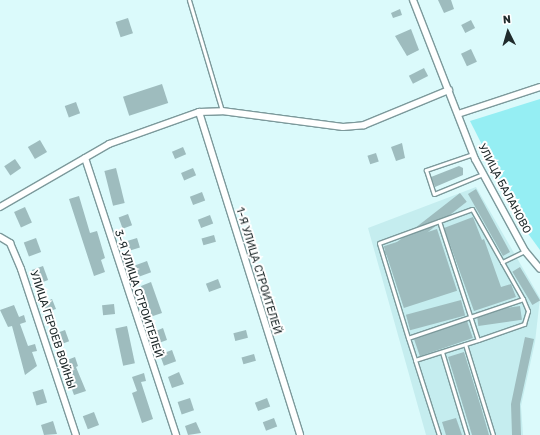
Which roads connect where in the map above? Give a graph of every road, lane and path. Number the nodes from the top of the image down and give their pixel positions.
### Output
1 (189, 0) edge
2 (413, 0) edge
3 (540, 87) edge
4 (449, 90) junction
5 (222, 111) junction
6 (199, 112) junction
7 (458, 114) junction
8 (473, 154) junction
9 (85, 158) junction
10 (482, 174) junction
11 (0, 207) edge
12 (439, 221) junction
13 (0, 238) edge
14 (525, 251) junction
15 (502, 262) junction
16 (540, 269) edge
17 (523, 299) junction
18 (471, 317) junction
19 (408, 338) junction
20 (478, 340) junction
21 (464, 344) junction
22 (442, 352) junction
23 (415, 360) junction
24 (76, 435) edge
25 (176, 435) edge
26 (300, 435) edge
27 (439, 435) edge
28 (467, 435) edge
29 (493, 435) edge

1 - 5 lane
2 - 4 street, УЛИЦА БАЛАНОВО
3 - 7 street
4 - 5 street
4 - 7 street, УЛИЦА БАЛАНОВО
5 - 6 street
6 - 9 street
6 - 26 street, 1-Я УЛИЦА СТРОИТЕЛЕЙ
7 - 8 street, УЛИЦА БАЛАНОВО
8 - 10 street, УЛИЦА БАЛАНОВО
8 - 10 lane
9 - 11 street
9 - 25 street, 3-Я УЛИЦА СТРОИТЕЛЕЙ
10 - 14 street, УЛИЦА БАЛАНОВО
12 - 15 lane
12 - 18 lane
12 - 19 lane
13 - 24 street, УЛИЦА ГЕРОЕВ ВОЙНЫ
14 - 15 lane
14 - 16 street, УЛИЦА БАЛАНОВО
15 - 17 lane
17 - 18 lane
17 - 20 lane
18 - 19 lane
18 - 20 lane
19 - 23 lane
20 - 21 lane
21 - 22 lane
21 - 29 lane
22 - 23 lane
22 - 28 lane
23 - 27 lane

